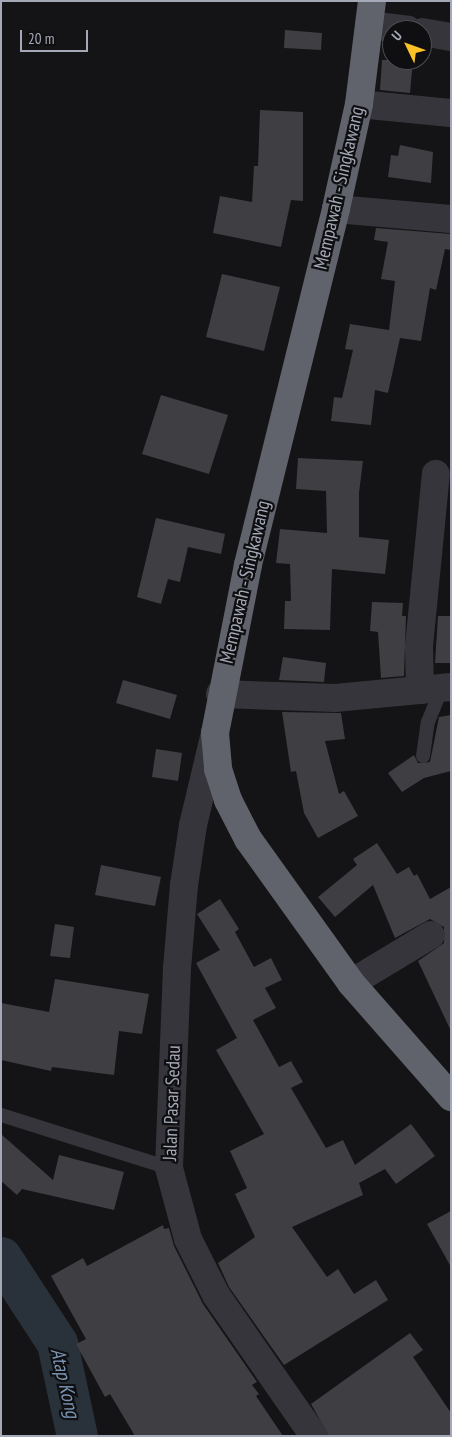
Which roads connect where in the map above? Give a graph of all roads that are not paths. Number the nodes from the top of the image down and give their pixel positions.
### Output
1 (370, 13) edge
2 (386, 20) edge
3 (432, 34) edge
4 (451, 37) edge
5 (359, 104) junction
6 (451, 113) edge
7 (336, 209) junction
8 (451, 219) edge
9 (436, 474) dead end
10 (438, 688) edge
11 (220, 694) junction
12 (215, 733) junction
13 (423, 756) dead end
14 (431, 935) dead end
15 (351, 983) junction
16 (451, 1097) edge
17 (1, 1116) edge
18 (169, 1168) junction
19 (314, 1436) edge

1 - 2 street
1 - 5 highway, Mempawah - Singkawang
3 - 4 street
5 - 6 street
5 - 7 highway, Mempawah - Singkawang
7 - 8 street
7 - 11 highway, Mempawah - Singkawang
9 - 10 street
10 - 11 street
10 - 13 lane
11 - 12 highway, Mempawah - Singkawang
12 - 15 highway, Mempawah - Singkawang
12 - 18 street, Jalan Pasar Sedau
14 - 15 street
15 - 16 highway, Mempawah - Singkawang
17 - 18 lane
18 - 19 street, Jalan Pasar Sedau

